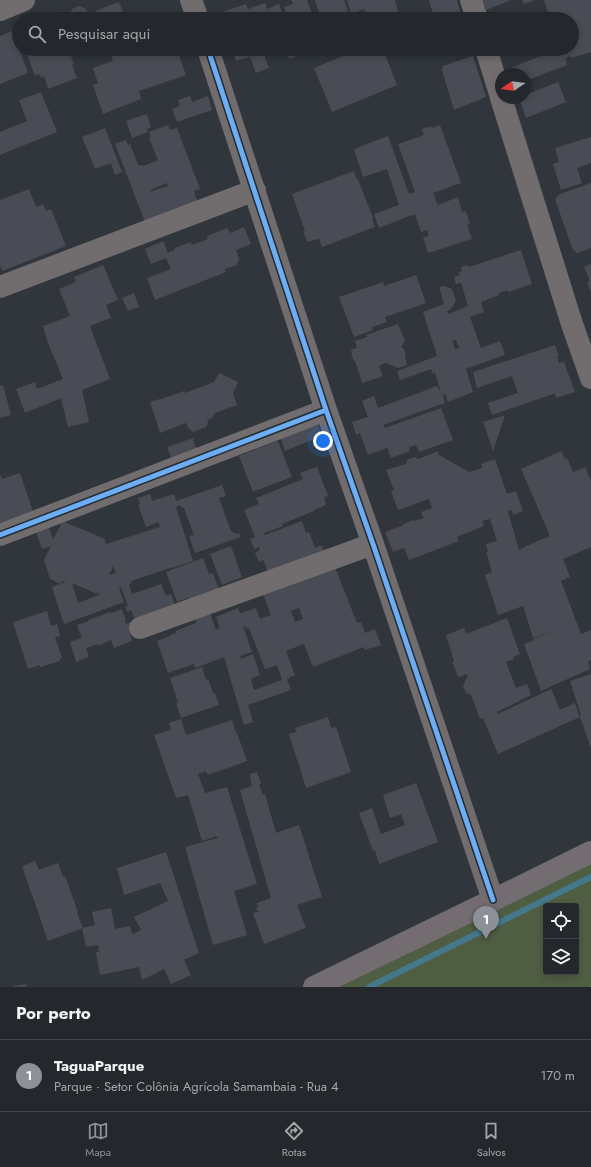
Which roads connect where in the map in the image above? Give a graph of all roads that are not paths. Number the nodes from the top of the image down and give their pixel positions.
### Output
1 (24, 0) edge
2 (192, 0) edge
3 (471, 0) edge
4 (0, 10) edge
5 (196, 12) edge
6 (474, 12) edge
7 (210, 56) edge
8 (488, 56) edge
9 (495, 78) edge
10 (503, 104) edge
11 (255, 190) junction
12 (0, 287) edge
13 (591, 378) edge
14 (326, 410) junction
15 (0, 535) edge
16 (373, 544) junction
17 (140, 628) dead end
18 (591, 852) edge
19 (493, 900) junction
20 (314, 987) edge

1 - 4 street
2 - 5 street
3 - 6 street
7 - 11 street
8 - 9 street
10 - 13 street
11 - 12 street
11 - 14 street
14 - 15 street
14 - 16 street
16 - 17 street
16 - 19 street
18 - 19 street
19 - 20 street

